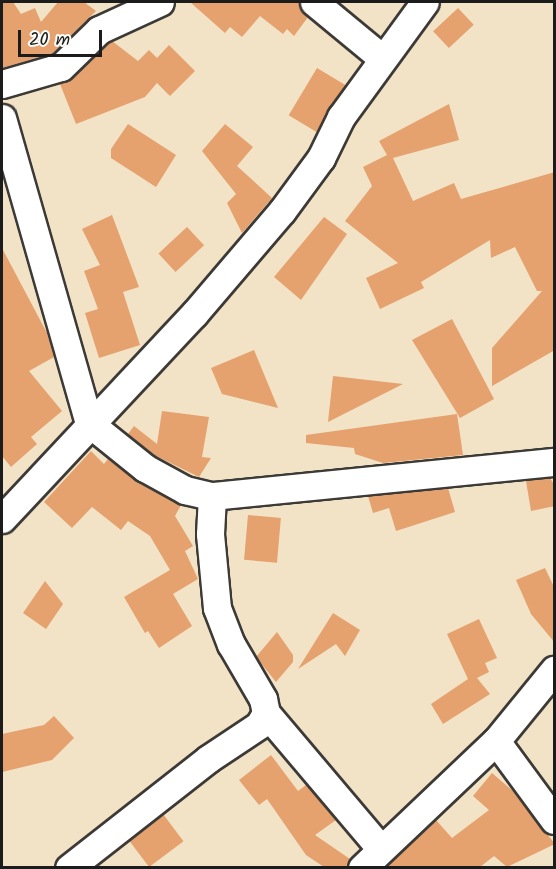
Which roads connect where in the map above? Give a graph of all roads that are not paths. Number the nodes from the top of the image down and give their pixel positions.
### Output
1 (160, 2) edge
2 (314, 2) edge
3 (425, 2) edge
4 (382, 58) junction
5 (2, 84) edge
6 (2, 117) edge
7 (89, 423) junction
8 (555, 462) edge
9 (212, 496) junction
10 (2, 516) edge
11 (555, 670) edge
12 (266, 713) junction
13 (496, 741) junction
14 (555, 820) edge
15 (372, 858) edge
16 (69, 867) edge

1 - 5 street
2 - 4 street
3 - 4 street
4 - 7 street
6 - 7 street
7 - 9 street
7 - 10 street
8 - 9 street
9 - 12 street
11 - 13 street
12 - 15 street
12 - 16 street
13 - 14 street
13 - 15 street

